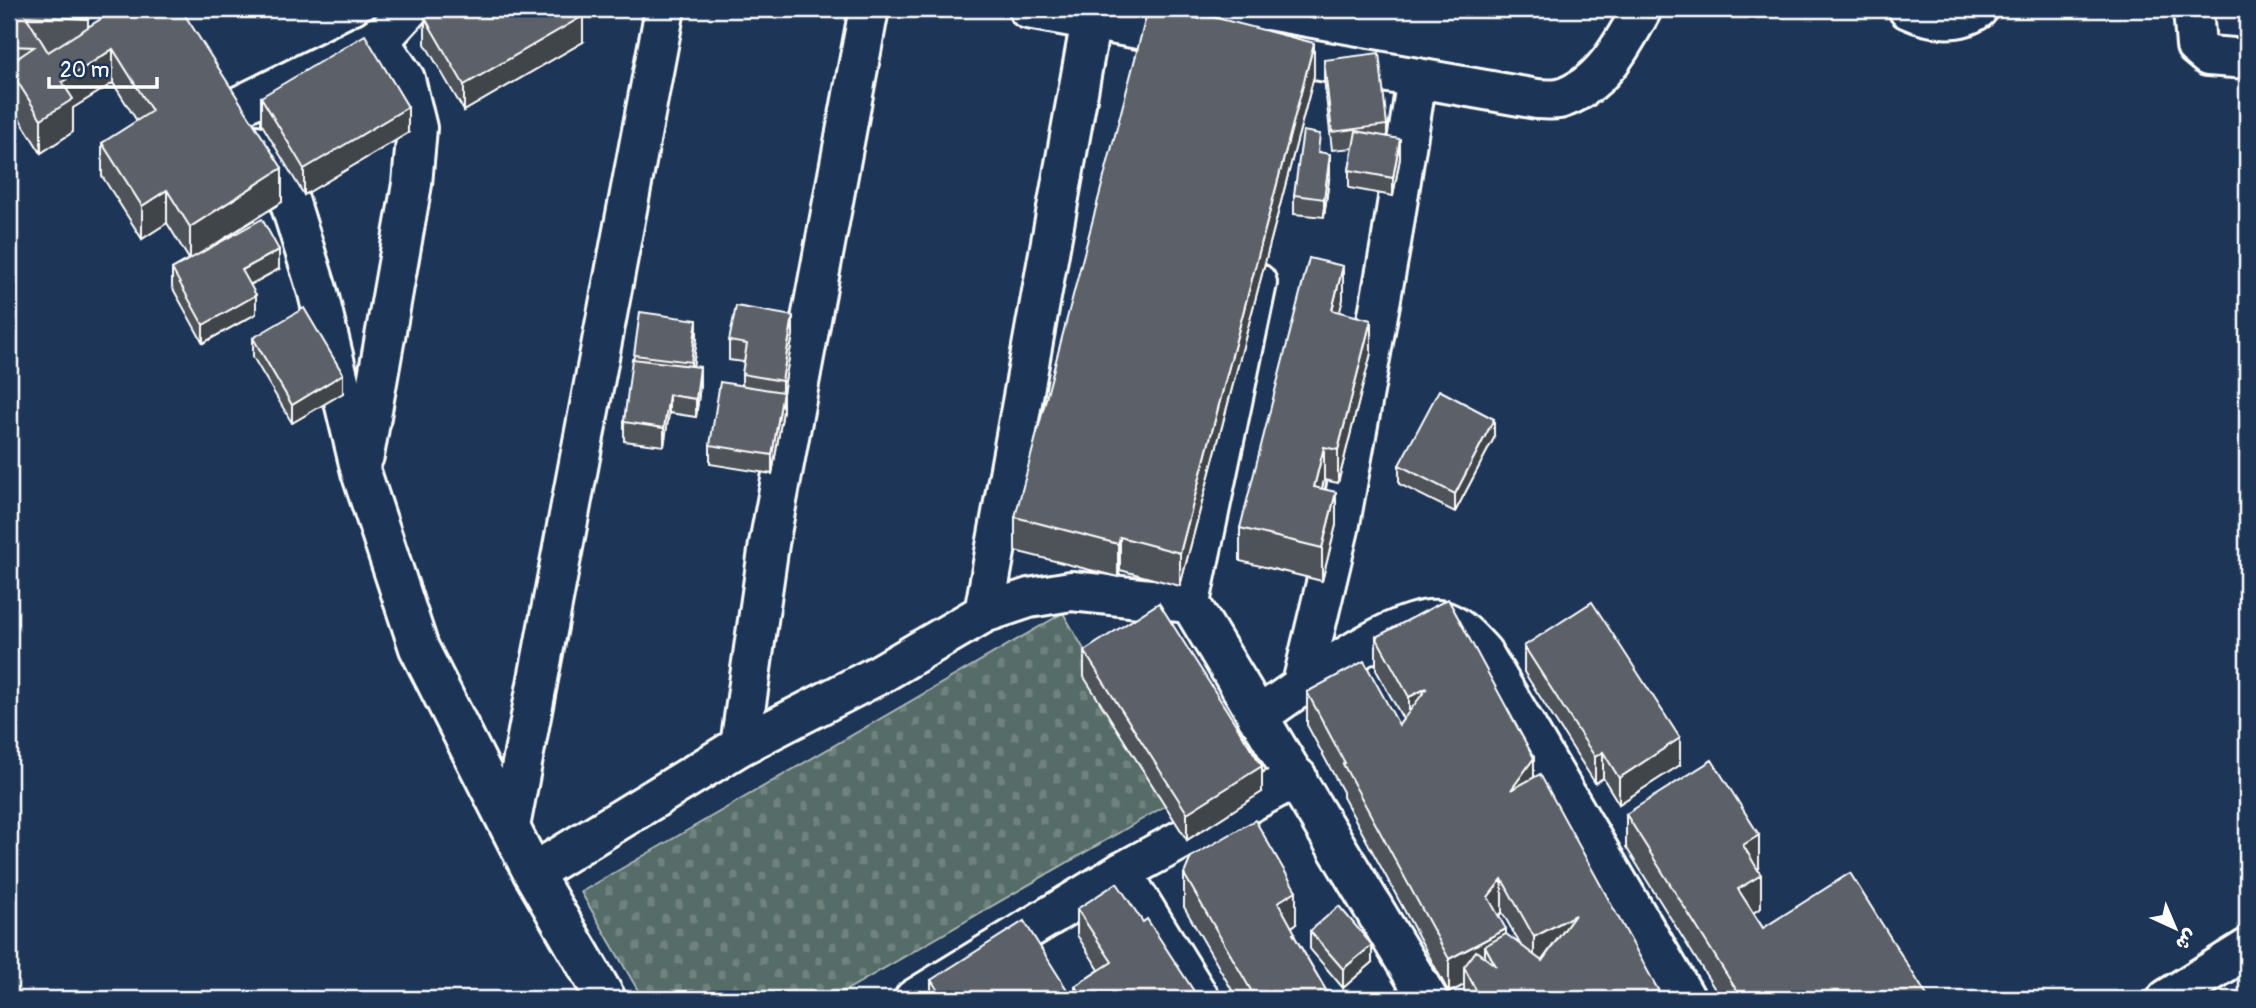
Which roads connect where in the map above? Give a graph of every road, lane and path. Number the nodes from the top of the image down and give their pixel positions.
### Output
1 (409, 9) edge
2 (665, 9) edge
3 (869, 9) edge
4 (1028, 9) edge
5 (1642, 9) edge
6 (1908, 9) edge
7 (1978, 9) edge
8 (2193, 9) edge
9 (1092, 14) edge
10 (377, 37) junction
11 (2247, 60) edge
12 (216, 75) edge
13 (1417, 78) junction
14 (235, 108) junction
15 (1264, 249) edge
16 (361, 472) junction
17 (1190, 603) junction
18 (984, 613) junction
19 (1301, 688) junction
20 (1257, 717) junction
21 (740, 746) junction
22 (1297, 777) junction
23 (510, 827) junction
24 (1122, 872) junction
25 (533, 873) junction
26 (2247, 949) edge
27 (606, 999) edge
28 (914, 999) edge
29 (1200, 999) edge
30 (1428, 999) edge
31 (1686, 999) edge
32 (2167, 999) edge

1 - 10 street
2 - 23 street
3 - 21 street
4 - 9 street
5 - 13 street
6 - 7 street
8 - 11 street
9 - 13 street
9 - 18 street
10 - 14 street
10 - 16 street
12 - 14 street
13 - 19 street
14 - 16 street
15 - 17 street
16 - 23 street
17 - 18 street
17 - 20 street
18 - 21 street
19 - 20 street
19 - 31 street
20 - 22 street
21 - 25 street
22 - 24 street
22 - 30 street
23 - 25 street
24 - 28 street
24 - 29 street
25 - 27 street
26 - 32 street

